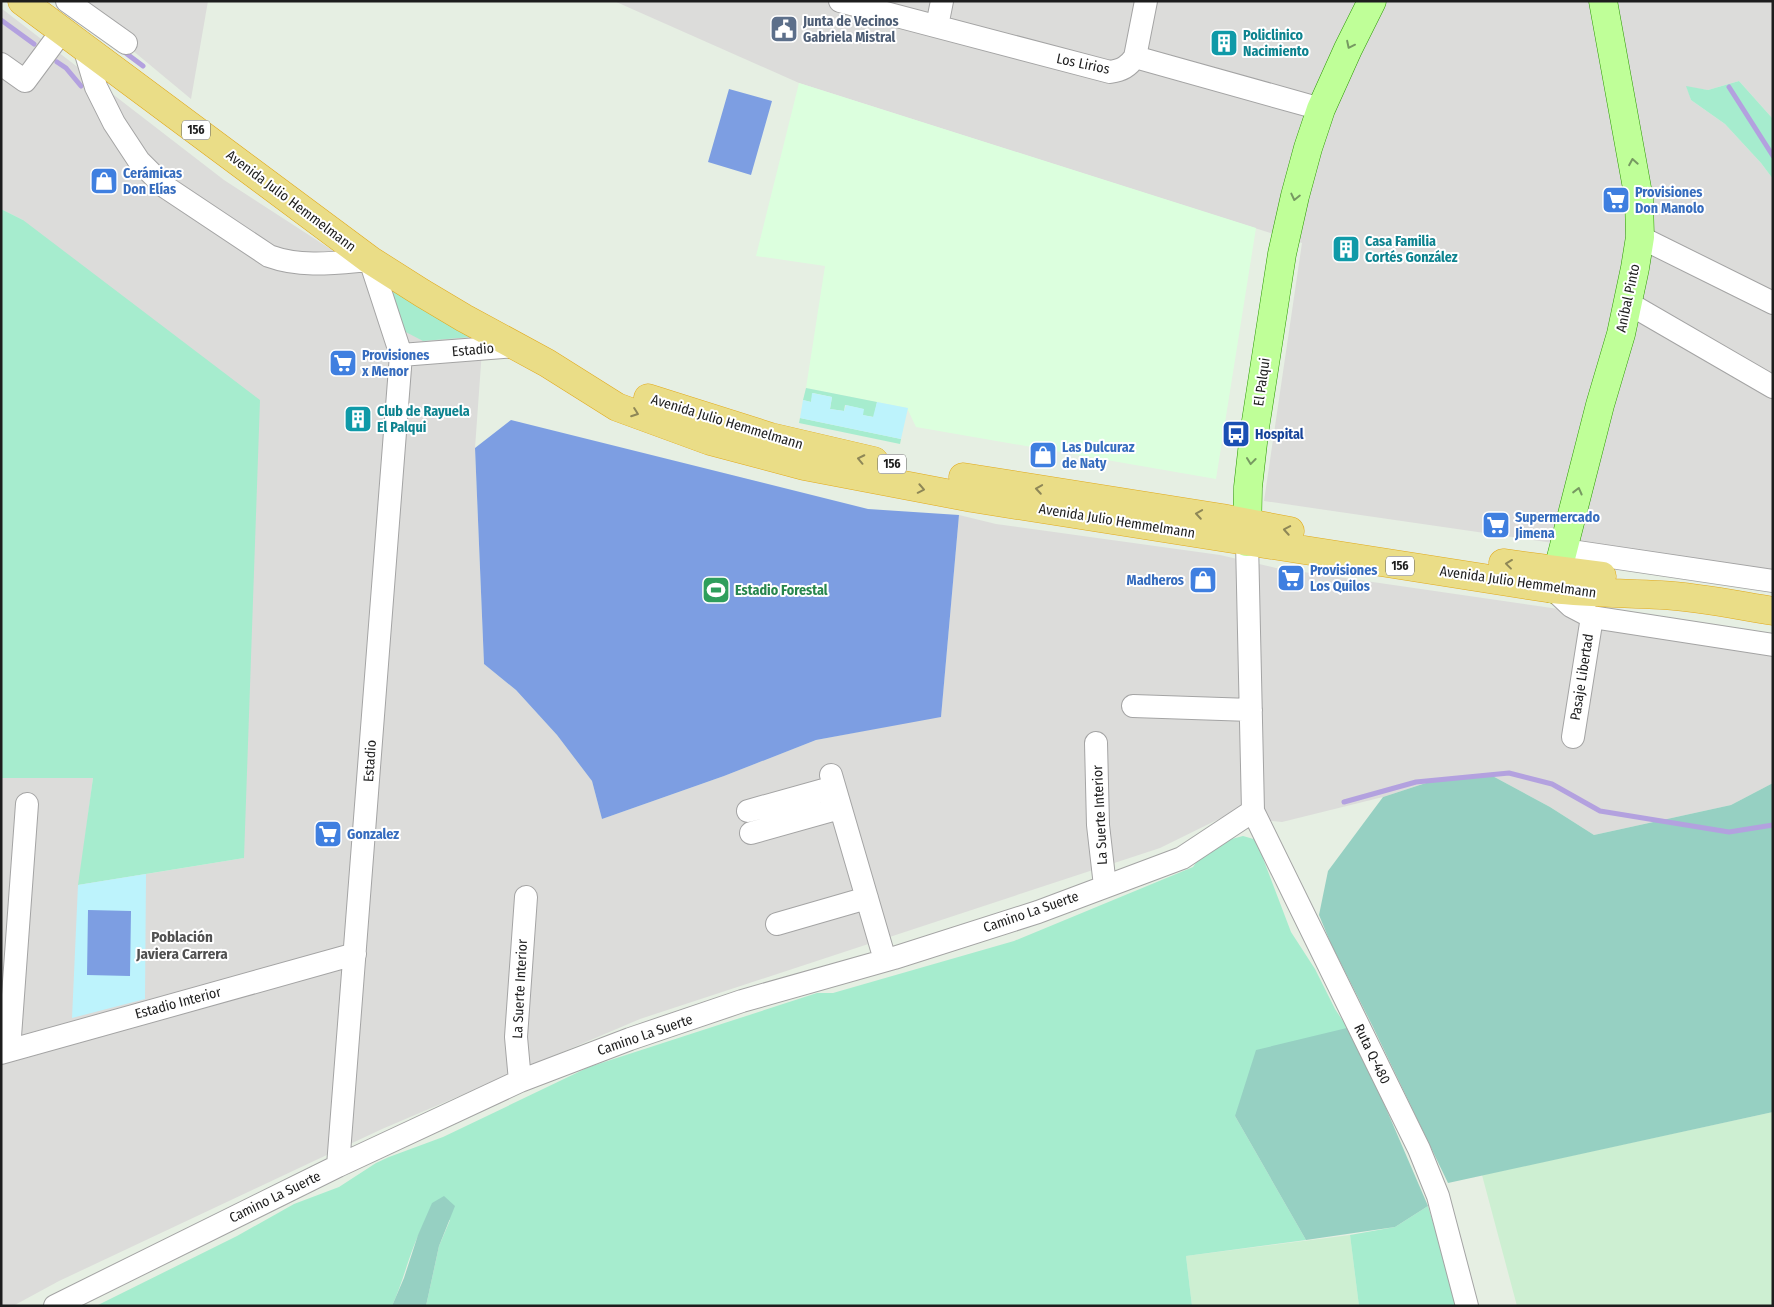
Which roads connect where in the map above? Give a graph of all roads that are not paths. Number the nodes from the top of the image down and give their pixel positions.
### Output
1 (22, 1) edge
2 (67, 1) edge
3 (840, 1) edge
4 (942, 1) edge
5 (1146, 1) edge
6 (1372, 1) edge
7 (1603, 1) edge
8 (937, 26) junction
9 (62, 31) junction
10 (126, 43) dead end
11 (84, 47) junction
12 (1135, 57) junction
13 (1, 64) edge
14 (1321, 109) junction
15 (1640, 237) junction
16 (370, 260) junction
17 (1628, 303) junction
18 (1773, 303) edge
19 (516, 346) junction
20 (401, 355) junction
21 (1773, 387) edge
22 (1247, 532) junction
23 (1558, 570) junction
24 (1773, 581) edge
25 (1773, 611) edge
26 (1592, 617) junction
27 (1773, 646) edge
28 (1133, 706) dead end
29 (1251, 710) junction
30 (1573, 738) dead end
31 (1096, 743) dead end
32 (27, 804) dead end
33 (1253, 811) junction
34 (749, 822) dead end
35 (1105, 886) junction
36 (526, 897) dead end
37 (867, 898) junction
38 (777, 924) dead end
39 (355, 954) junction
40 (885, 960) junction
41 (5, 1051) edge
42 (520, 1081) junction
43 (338, 1166) junction
44 (55, 1306) edge
45 (1466, 1306) edge

1 - 9 highway, Avenida Julio Hemmelmann / 156
2 - 10 street
3 - 8 street, Los Lirios
4 - 8 street
5 - 12 street
6 -> 14 main road, El Palqui
15 -> 7 main road, Aníbal Pinto
8 - 12 street, Los Lirios
9 - 11 highway, Avenida Julio Hemmelmann / 156
9 - 13 street
11 - 16 highway, Avenida Julio Hemmelmann / 156
11 - 16 street
12 - 14 street
14 -> 22 main road, El Palqui
15 - 17 main road, Aníbal Pinto
15 - 18 street
16 - 19 highway, Avenida Julio Hemmelmann / 156
16 - 20 street, Estadio
17 - 21 street
23 -> 17 main road, Aníbal Pinto
19 - 20 street, Estadio
19 - 22 highway, Avenida Julio Hemmelmann / 156
20 - 39 street, Estadio
22 - 23 highway, Avenida Julio Hemmelmann / 156
22 - 29 street, El Palqui
23 - 24 street
23 - 25 highway, Avenida Julio Hemmelmann / 156
23 - 26 street
26 - 27 street
26 - 30 street, Pasaje Libertad
28 - 29 street
29 - 33 street, El Palqui
31 - 35 street, La Suerte Interior
32 - 41 street
33 - 35 street, Camino La Suerte
33 - 45 street, Ruta Q-480
34 - 37 street
35 - 40 street, Camino La Suerte
36 - 42 street, La Suerte Interior
37 - 38 street
37 - 40 street
39 - 41 street, Estadio Interior
39 - 43 street, Estadio
40 - 42 street, Camino La Suerte
42 - 43 street, Camino La Suerte
43 - 44 street, Camino La Suerte

